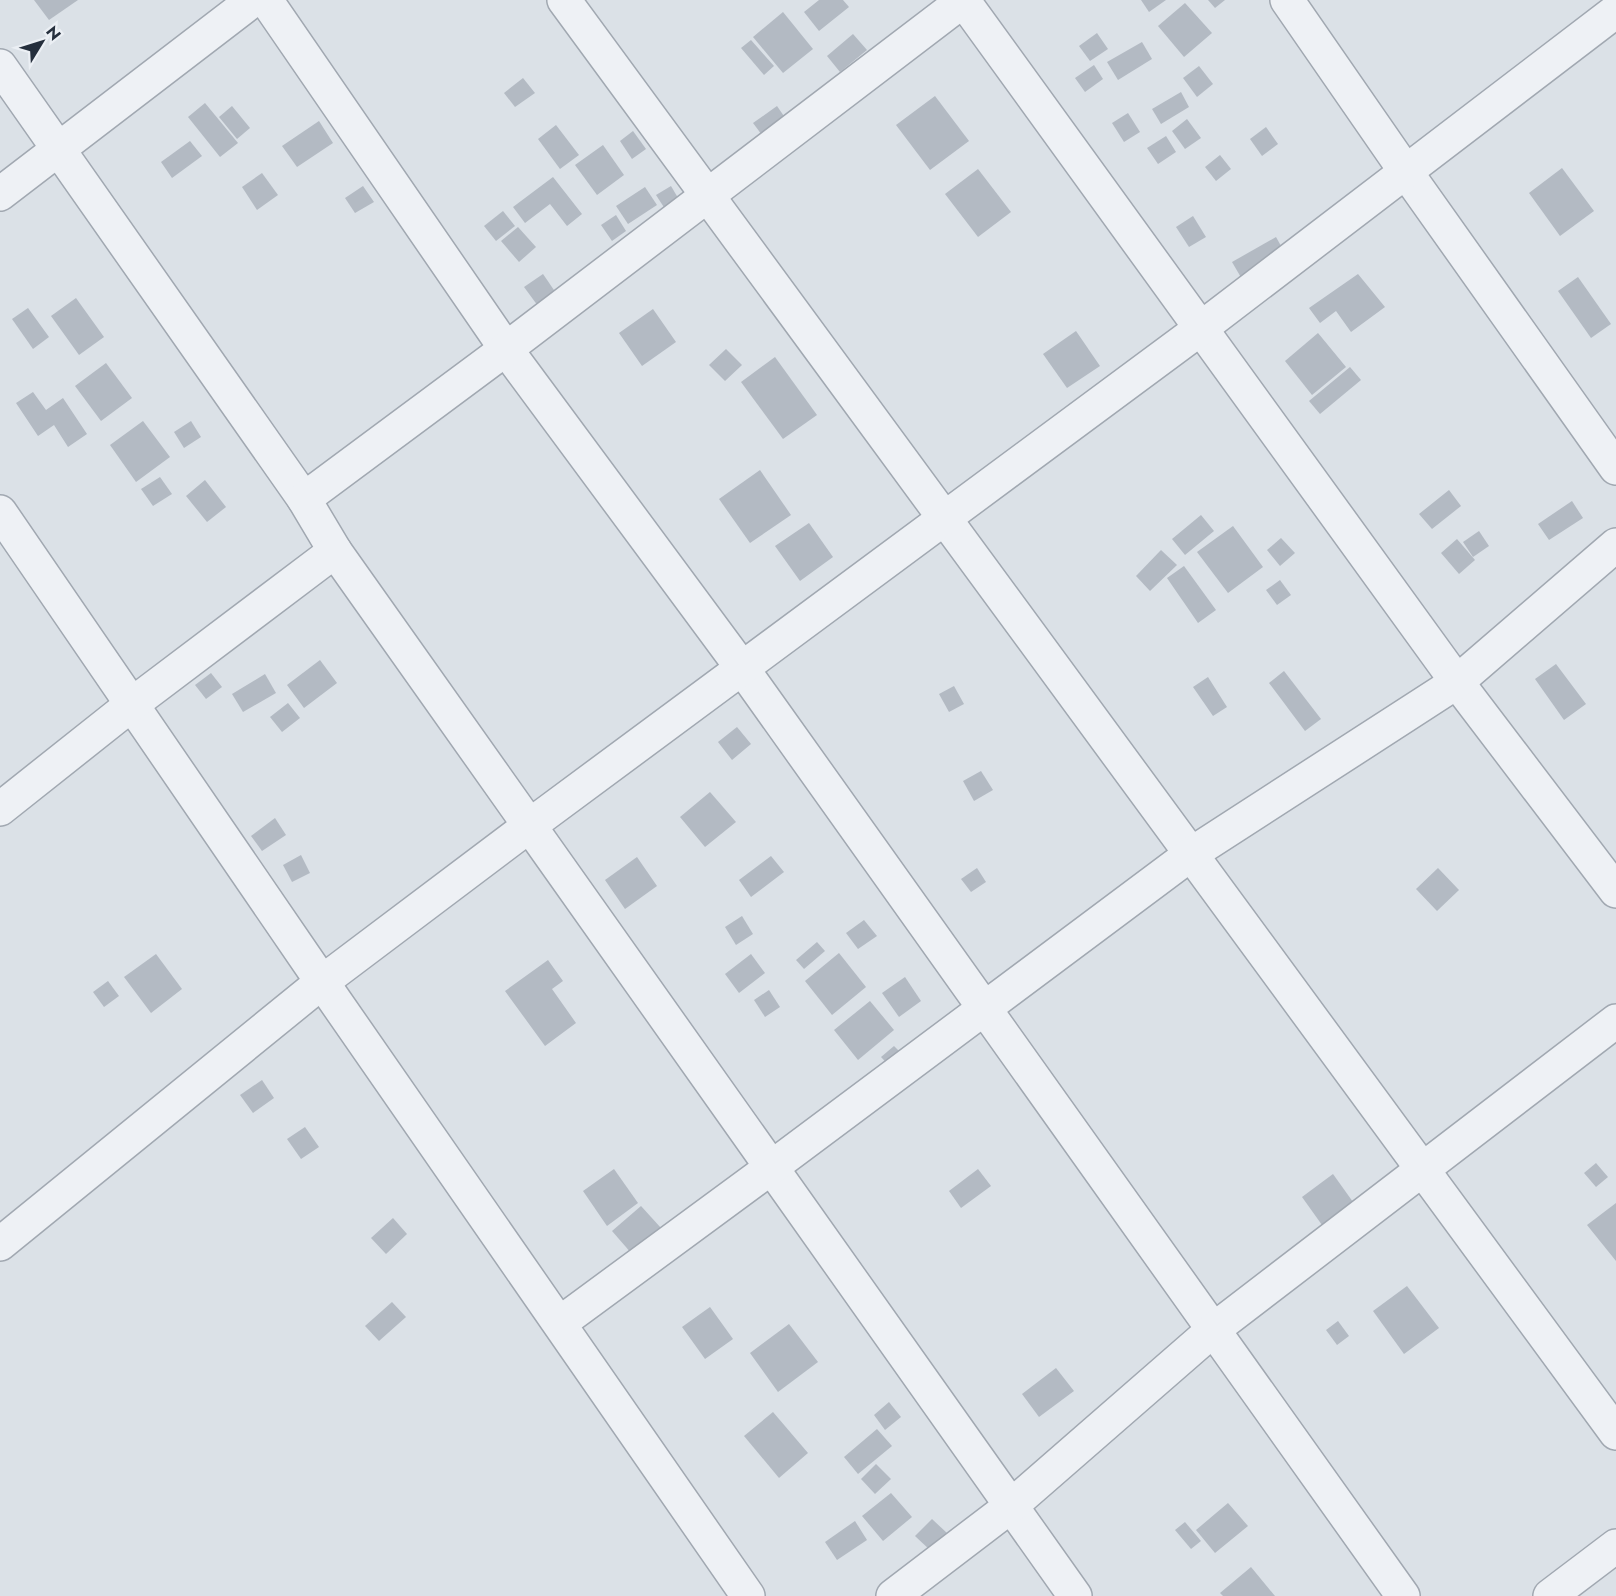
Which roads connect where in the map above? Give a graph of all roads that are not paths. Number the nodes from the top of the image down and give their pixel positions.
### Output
1 (253, 0) edge
2 (266, 0) edge
3 (564, 0) edge
4 (964, 0) edge
5 (1287, 0) edge
6 (1616, 11) edge
7 (0, 66) edge
8 (59, 148) junction
9 (1406, 172) junction
10 (0, 194) edge
11 (707, 197) junction
12 (1200, 329) junction
13 (506, 349) junction
14 (1616, 468) edge
15 (304, 499) junction
16 (0, 512) edge
17 (945, 519) junction
18 (1616, 545) edge
19 (335, 551) junction
20 (742, 668) junction
21 (1457, 682) junction
22 (131, 705) junction
23 (0, 809) edge
24 (529, 826) junction
25 (1191, 854) junction
26 (1616, 891) edge
27 (322, 982) junction
28 (984, 1009) junction
29 (1616, 1021) edge
30 (772, 1167) junction
31 (1422, 1169) junction
32 (0, 1244) edge
33 (560, 1323) junction
34 (1213, 1330) junction
35 (1616, 1433) edge
36 (1011, 1506) junction
37 (1616, 1546) edge
38 (748, 1596) edge
39 (893, 1596) edge
40 (1075, 1596) edge
41 (1403, 1596) edge
42 (1550, 1596) edge

1 - 8 street
2 - 13 street
3 - 11 street
4 - 11 street
4 - 12 street
5 - 9 street
6 - 9 street
7 - 8 street
8 - 10 street
8 - 15 street
9 - 12 street
9 - 14 street
11 - 13 street
11 - 17 street
12 - 17 street
12 - 21 street
13 - 15 street
13 - 20 street
15 - 19 street
16 - 22 street
17 - 20 street
17 - 25 street
18 - 21 street
19 - 22 street
19 - 24 street
20 - 24 street
20 - 28 street
21 - 25 street
21 - 26 street
22 - 23 street
22 - 27 street
24 - 27 street
24 - 30 street
25 - 28 street
25 - 31 street
27 - 32 street
27 - 33 street
28 - 30 street
28 - 34 street
29 - 31 street
30 - 33 street
30 - 36 street
31 - 34 street
31 - 35 street
33 - 38 street
34 - 36 street
34 - 41 street
36 - 39 street
36 - 40 street
37 - 42 street

